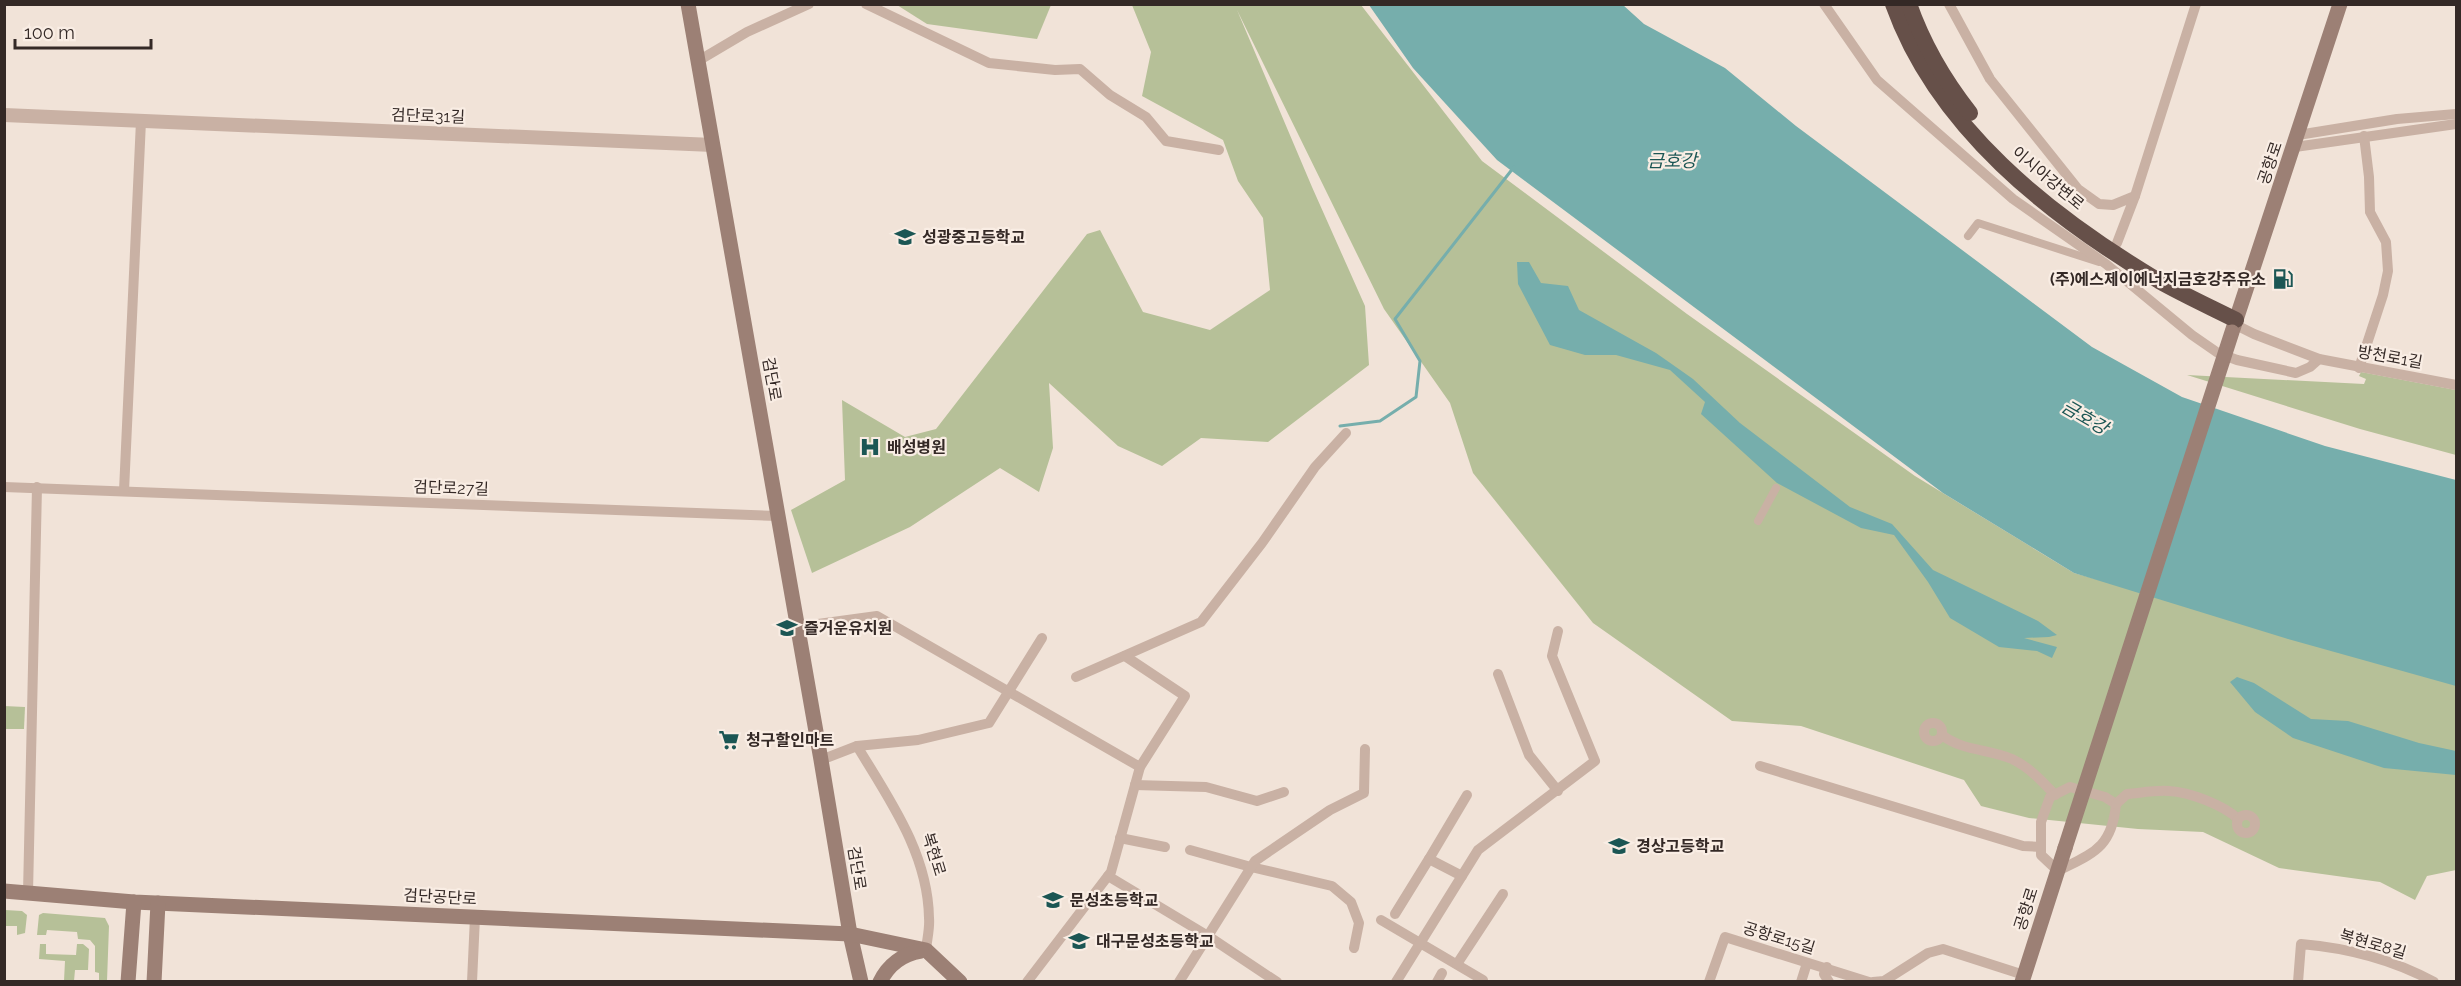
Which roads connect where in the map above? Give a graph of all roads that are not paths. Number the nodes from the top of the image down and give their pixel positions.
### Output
1 (688, 4) edge
2 (809, 4) edge
3 (866, 4) edge
4 (1824, 4) edge
5 (1893, 4) edge
6 (1909, 4) edge
7 (1949, 4) edge
8 (2196, 4) edge
9 (2340, 4) edge
10 (698, 61) junction
11 (2457, 114) edge
12 (4, 115) edge
13 (141, 121) junction
14 (2457, 124) edge
15 (2364, 136) junction
16 (2297, 141) junction
17 (713, 145) junction
18 (1219, 150) dead end
19 (2134, 196) junction
20 (1968, 236) dead end
21 (2117, 243) junction
22 (2106, 264) junction
23 (2235, 322) junction
24 (2319, 359) junction
25 (2360, 368) junction
26 (2457, 385) edge
27 (1346, 433) dead end
28 (4, 487) edge
29 (37, 487) junction
30 (1776, 488) dead end
31 (124, 491) junction
32 (777, 516) junction
33 (1758, 520) dead end
34 (796, 627) junction
35 (1558, 631) dead end
36 (1042, 638) dead end
37 (1125, 656) junction
38 (1498, 674) dead end
39 (1076, 677) dead end
40 (1008, 692) junction
41 (1942, 735) dead end
42 (857, 746) junction
43 (1365, 749) dead end
44 (821, 759) junction
45 (1760, 766) dead end
46 (1140, 767) junction
47 (1135, 785) junction
48 (1558, 791) junction
49 (1284, 792) dead end
50 (1467, 795) dead end
51 (2055, 795) junction
52 (2116, 804) junction
53 (2238, 819) dead end
54 (1120, 838) junction
55 (1165, 847) dead end
56 (2041, 847) junction
57 (1190, 850) dead end
58 (1429, 859) junction
59 (1251, 867) junction
60 (2058, 871) junction
61 (1108, 876) junction
62 (1462, 876) junction
63 (4, 891) edge
64 (27, 893) junction
65 (1503, 894) dead end
66 (134, 902) junction
67 (158, 903) junction
68 (1395, 914) dead end
69 (475, 917) junction
70 (1381, 920) dead end
71 (850, 934) junction
72 (1208, 936) junction
73 (1420, 943) junction
74 (1354, 948) dead end
75 (926, 950) junction
76 (1807, 963) junction
77 (1457, 964) junction
78 (1827, 967) junction
79 (2023, 978) edge
80 (128, 981) edge
81 (154, 981) edge
82 (472, 981) edge
83 (861, 981) edge
84 (879, 981) edge
85 (960, 981) edge
86 (1029, 981) edge
87 (1179, 981) edge
88 (1277, 981) edge
89 (1396, 981) edge
90 (1484, 981) edge
91 (1710, 981) edge
92 (1800, 981) edge
93 (1829, 981) edge
94 (1871, 981) edge
95 (1884, 981) edge
96 (2298, 981) edge
97 (2434, 981) edge

1 - 10 main road, 검단로
2 - 10 street
3 - 18 street
4 - 22 street
5 - 23 highway, 이시아강변로
6 - 21 highway, 이시아강변로
7 - 19 street
8 - 19 street
9 - 16 main road, 공항로
10 - 17 main road, 검단로
11 - 16 street
12 - 13 street, 검단로31길
13 - 17 street, 검단로31길
13 - 31 street
14 - 15 street
15 - 16 street
15 - 25 street
16 - 23 main road, 공항로
17 - 32 main road, 검단로
19 - 21 street
20 - 22 street
21 - 23 highway, 이시아강변로
22 - 24 street
23 - 24 street, 방천로1길
23 - 60 main road, 공항로, bridge
24 - 25 street, 방천로1길
25 - 26 street, 방천로1길
27 - 37 street
28 - 29 street, 검단로27길
29 - 31 street, 검단로27길
29 - 64 street
30 - 33 street
31 - 32 street, 검단로27길
32 - 34 main road, 검단로
34 - 40 street
34 - 44 main road, 검단로
35 - 48 street
36 - 40 street
37 - 39 street
37 - 46 street
38 - 48 street
40 - 42 street
40 - 46 street
41 - 51 street
42 - 44 street
42 - 75 street, 복현로
43 - 59 street
44 - 71 main road, 검단로
45 - 56 street
46 - 47 street
47 - 49 street
47 - 54 street
48 - 62 street
50 - 58 street
51 - 52 street
51 - 56 street
52 - 53 street
52 - 60 street
54 - 55 street
54 - 61 street
56 - 60 street
57 - 59 street
58 - 62 street
58 - 68 street
59 - 72 street
59 - 74 street
60 - 79 main road, 공항로
61 - 72 street
61 - 86 street
62 - 73 street
63 - 64 main road, 검단공단로
64 - 66 main road, 검단공단로
65 - 77 street
66 - 67 main road, 검단공단로
66 - 80 main road
67 - 69 main road, 검단공단로
67 - 81 main road
69 - 71 main road, 검단공단로
69 - 82 street
70 - 73 street
71 - 75 main road
71 - 83 main road, 검단로
72 - 87 street
72 - 88 street
73 - 77 street
73 - 89 street
75 - 84 main road
75 - 85 main road
76 - 78 street, 공항로15길
76 - 91 street, 공항로15길
76 - 92 street
77 - 90 street
78 - 93 street
78 - 94 street, 공항로15길
79 - 95 street, 공항로15길
94 - 95 street, 공항로15길
96 - 97 street, 복현로8길

